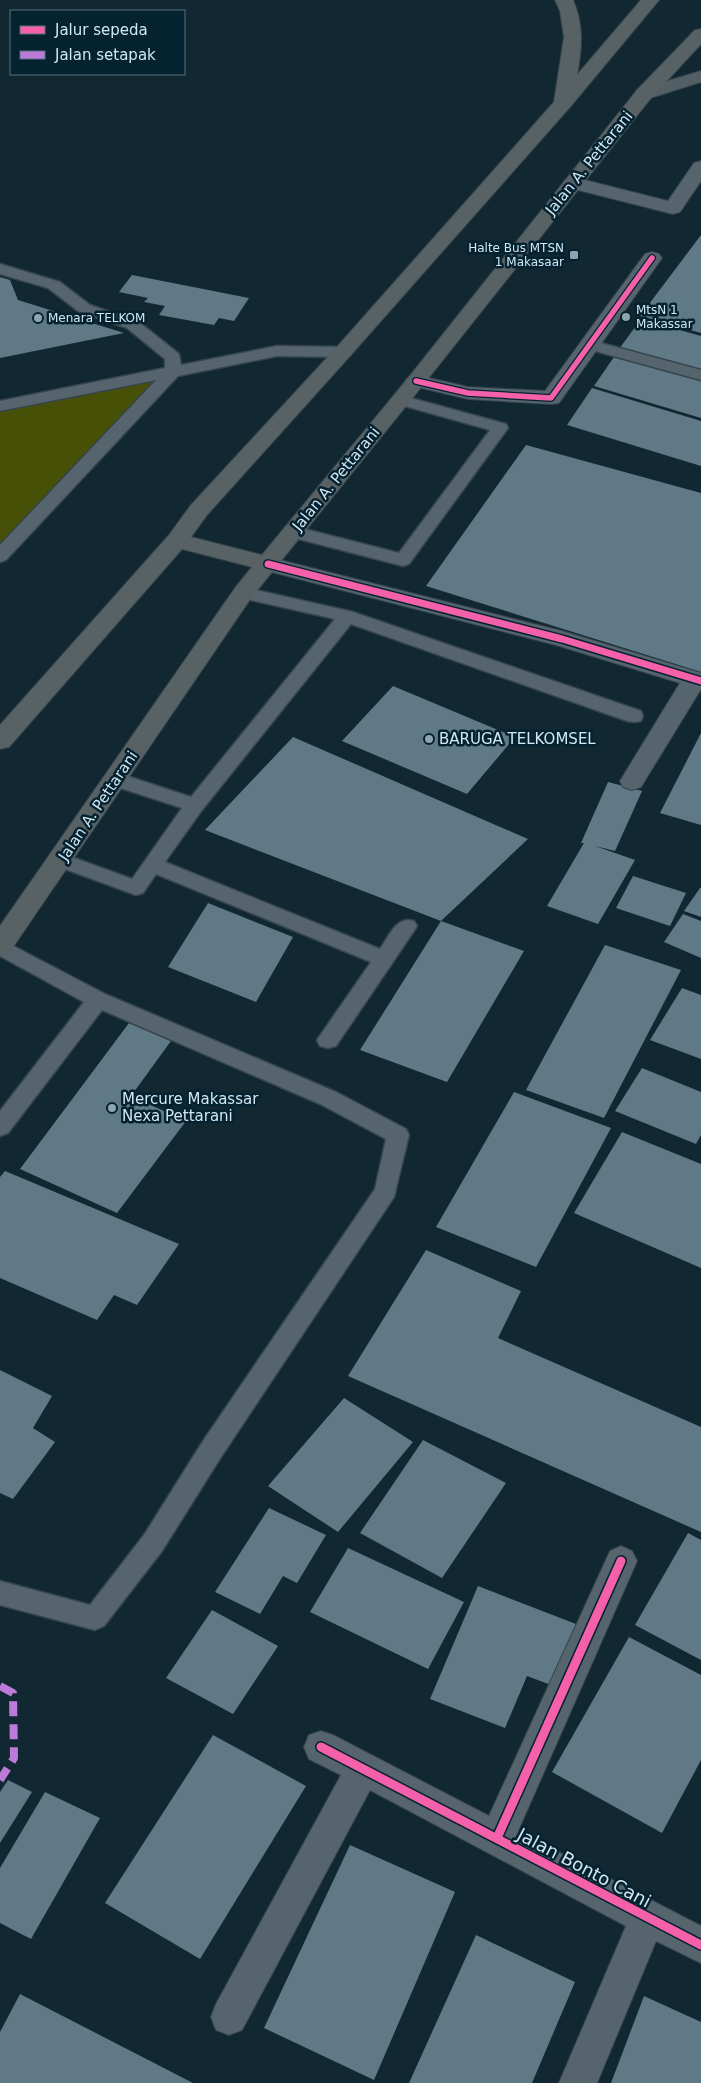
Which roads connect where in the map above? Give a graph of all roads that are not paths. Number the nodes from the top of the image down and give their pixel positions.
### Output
1 (564, 0) edge
2 (650, 0) edge
3 (701, 34) edge
4 (701, 76) edge
5 (644, 94) junction
6 (563, 103) junction
7 (701, 167) edge
8 (573, 182) junction
9 (652, 258) dead end
10 (0, 269) edge
11 (590, 345) junction
12 (343, 352) junction
13 (173, 371) junction
14 (701, 375) edge
15 (416, 381) junction
16 (400, 400) junction
17 (0, 406) edge
18 (293, 532) junction
19 (177, 540) junction
20 (0, 556) edge
21 (268, 564) junction
22 (243, 593) junction
23 (347, 616) junction
24 (698, 680) edge
25 (634, 716) dead end
26 (0, 741) edge
27 (114, 779) junction
28 (632, 781) dead end
29 (195, 806) junction
30 (61, 860) junction
31 (153, 865) junction
32 (407, 926) dead end
33 (0, 947) edge
34 (384, 959) junction
35 (98, 1000) junction
36 (328, 1040) dead end
37 (0, 1127) edge
38 (621, 1561) dead end
39 (0, 1593) edge
40 (321, 1747) dead end
41 (364, 1768) junction
42 (497, 1838) junction
43 (647, 1919) junction
44 (701, 1945) edge
45 (229, 2017) dead end
46 (578, 2083) edge

1 - 6 highway
2 - 6 highway
3 - 5 highway, Jalan A. Pettarani
4 - 5 main road
5 - 8 highway, Jalan A. Pettarani
6 - 12 highway
7 - 8 street
8 - 15 highway, Jalan A. Pettarani
9 - 11 street
10 - 13 lane
11 - 14 lane
11 - 15 street
12 - 13 lane
12 - 19 highway
13 - 17 lane
13 - 20 lane
15 - 16 highway, Jalan A. Pettarani
16 - 18 highway, Jalan A. Pettarani
16 - 18 lane
18 - 21 highway, Jalan A. Pettarani
19 - 21 highway
19 - 26 highway
21 - 22 highway, Jalan A. Pettarani
21 - 24 street
22 - 23 lane
22 - 27 highway, Jalan A. Pettarani
23 - 25 lane
23 - 29 lane
24 - 28 street
27 - 29 lane
27 - 30 highway, Jalan A. Pettarani
29 - 31 lane
30 - 31 lane
30 - 33 highway, Jalan A. Pettarani
31 - 34 lane
32 - 34 lane
33 - 35 lane
34 - 36 lane
35 - 37 lane
35 - 39 lane
38 - 42 street
40 - 41 street, Jalan Bonto Cani
41 - 42 street, Jalan Bonto Cani
41 - 45 street
42 - 43 street, Jalan Bonto Cani
43 - 44 street, Jalan Bonto Cani
43 - 46 street

